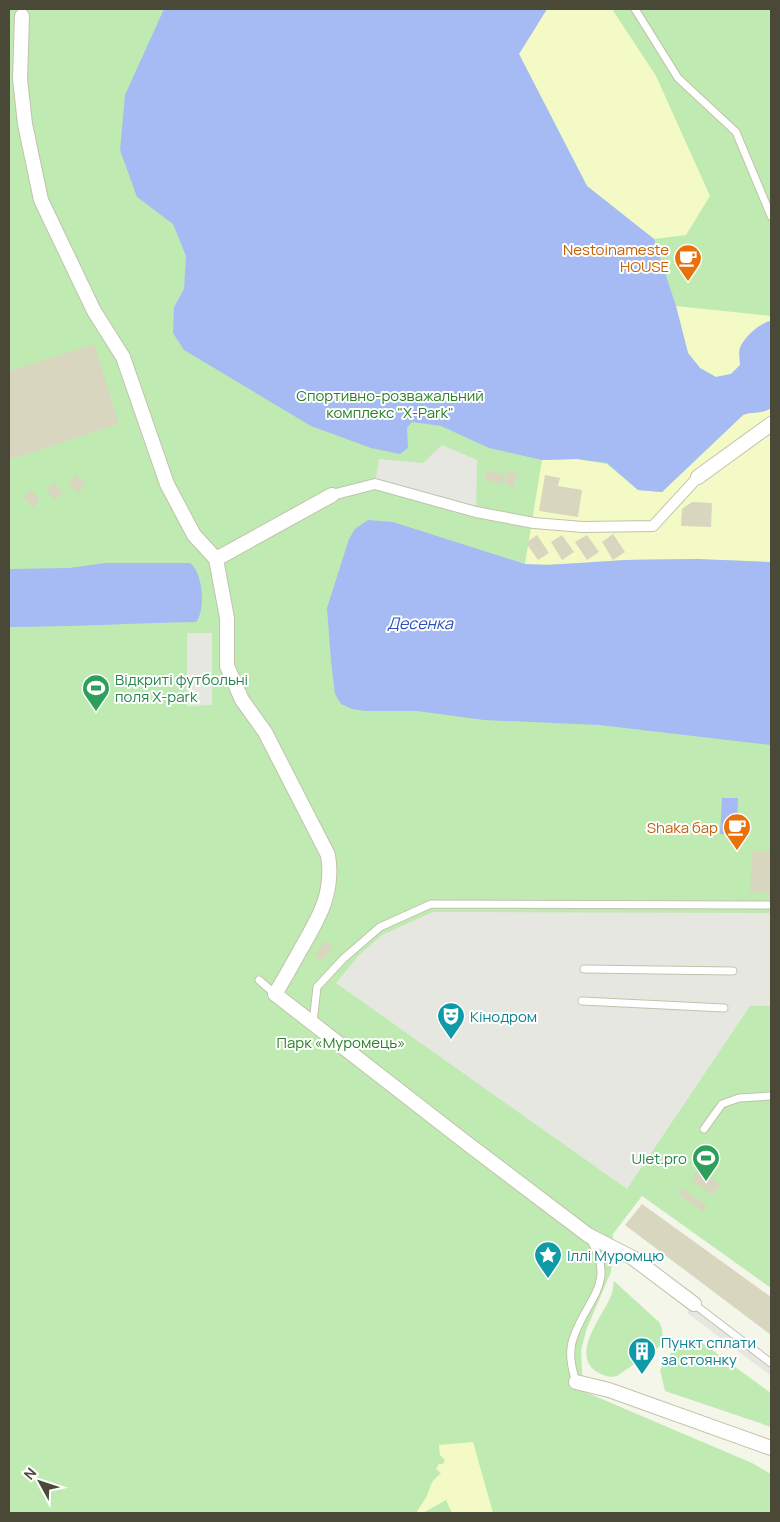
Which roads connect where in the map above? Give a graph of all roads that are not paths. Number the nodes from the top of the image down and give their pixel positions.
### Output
1 (635, 9) edge
2 (22, 12) edge
3 (771, 216) edge
4 (771, 424) edge
5 (698, 478) joint
6 (332, 495) joint
7 (216, 558) junction
8 (771, 905) edge
9 (584, 969) dead end
10 (733, 971) dead end
11 (259, 980) dead end
12 (275, 994) junction
13 (582, 1001) dead end
14 (724, 1008) dead end
15 (313, 1023) junction
16 (771, 1096) edge
17 (704, 1128) dead end
18 (588, 1235) junction
19 (694, 1304) joint
20 (771, 1363) edge
21 (576, 1382) joint
22 (771, 1448) edge

1 - 3 lane
2 - 7 street
4 - 5 street
5 - 6 street
6 - 7 street
7 - 12 street
8 - 15 lane
9 - 10 lane
11 - 12 lane
12 - 15 street
13 - 14 lane
15 - 18 street
16 - 17 lane
18 - 19 street
18 - 21 lane
19 - 20 lane
21 - 22 street

